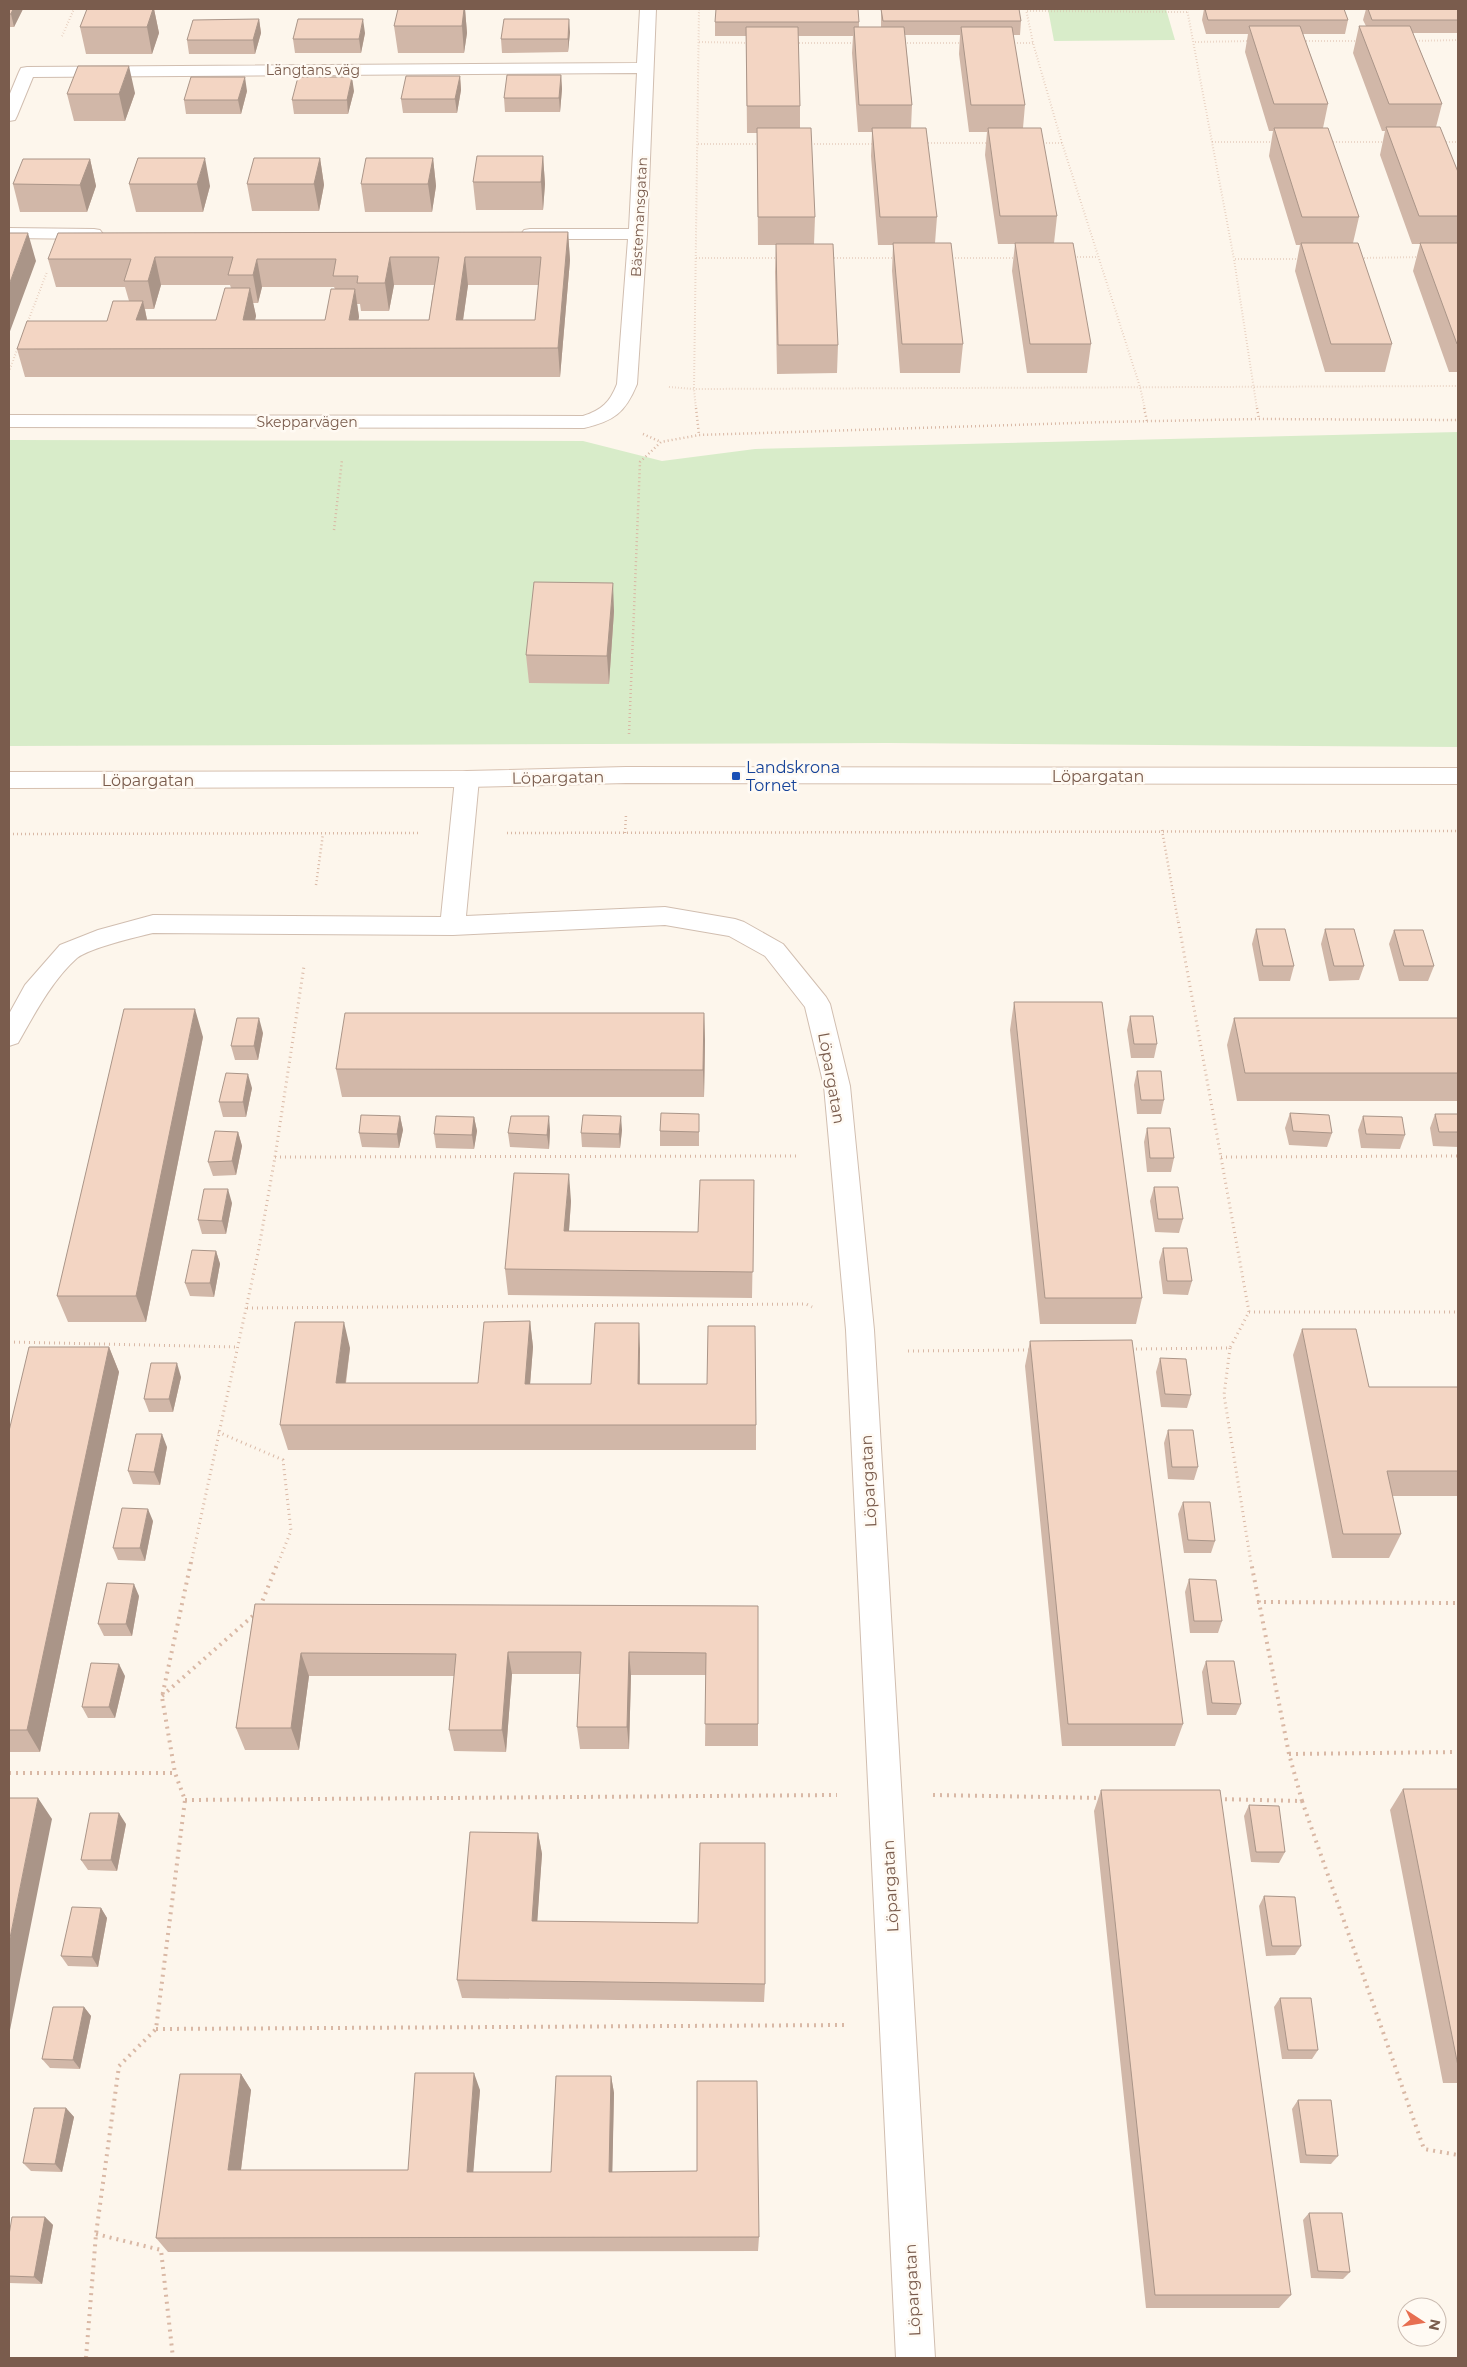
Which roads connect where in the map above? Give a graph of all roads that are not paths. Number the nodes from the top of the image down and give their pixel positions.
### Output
1 (648, 9) edge
2 (647, 68) junction
3 (9, 116) edge
4 (9, 234) edge
5 (111, 234) edge
6 (509, 234) edge
7 (638, 234) junction
8 (604, 417) joint
9 (9, 421) edge
10 (1458, 776) edge
11 (467, 779) junction
12 (9, 780) edge
13 (453, 926) junction
14 (9, 1036) edge
15 (916, 2358) edge

1 - 2 street, Bästemansgatan
2 - 3 street, Längtans väg
2 - 7 street, Bästemansgatan
4 - 5 street
6 - 7 street
7 - 8 street, Bästemansgatan
8 - 9 street, Skepparvägen
10 - 11 street, Löpargatan
11 - 12 street, Löpargatan
11 - 13 street
13 - 14 street, Löpargatan
13 - 15 street, Löpargatan

